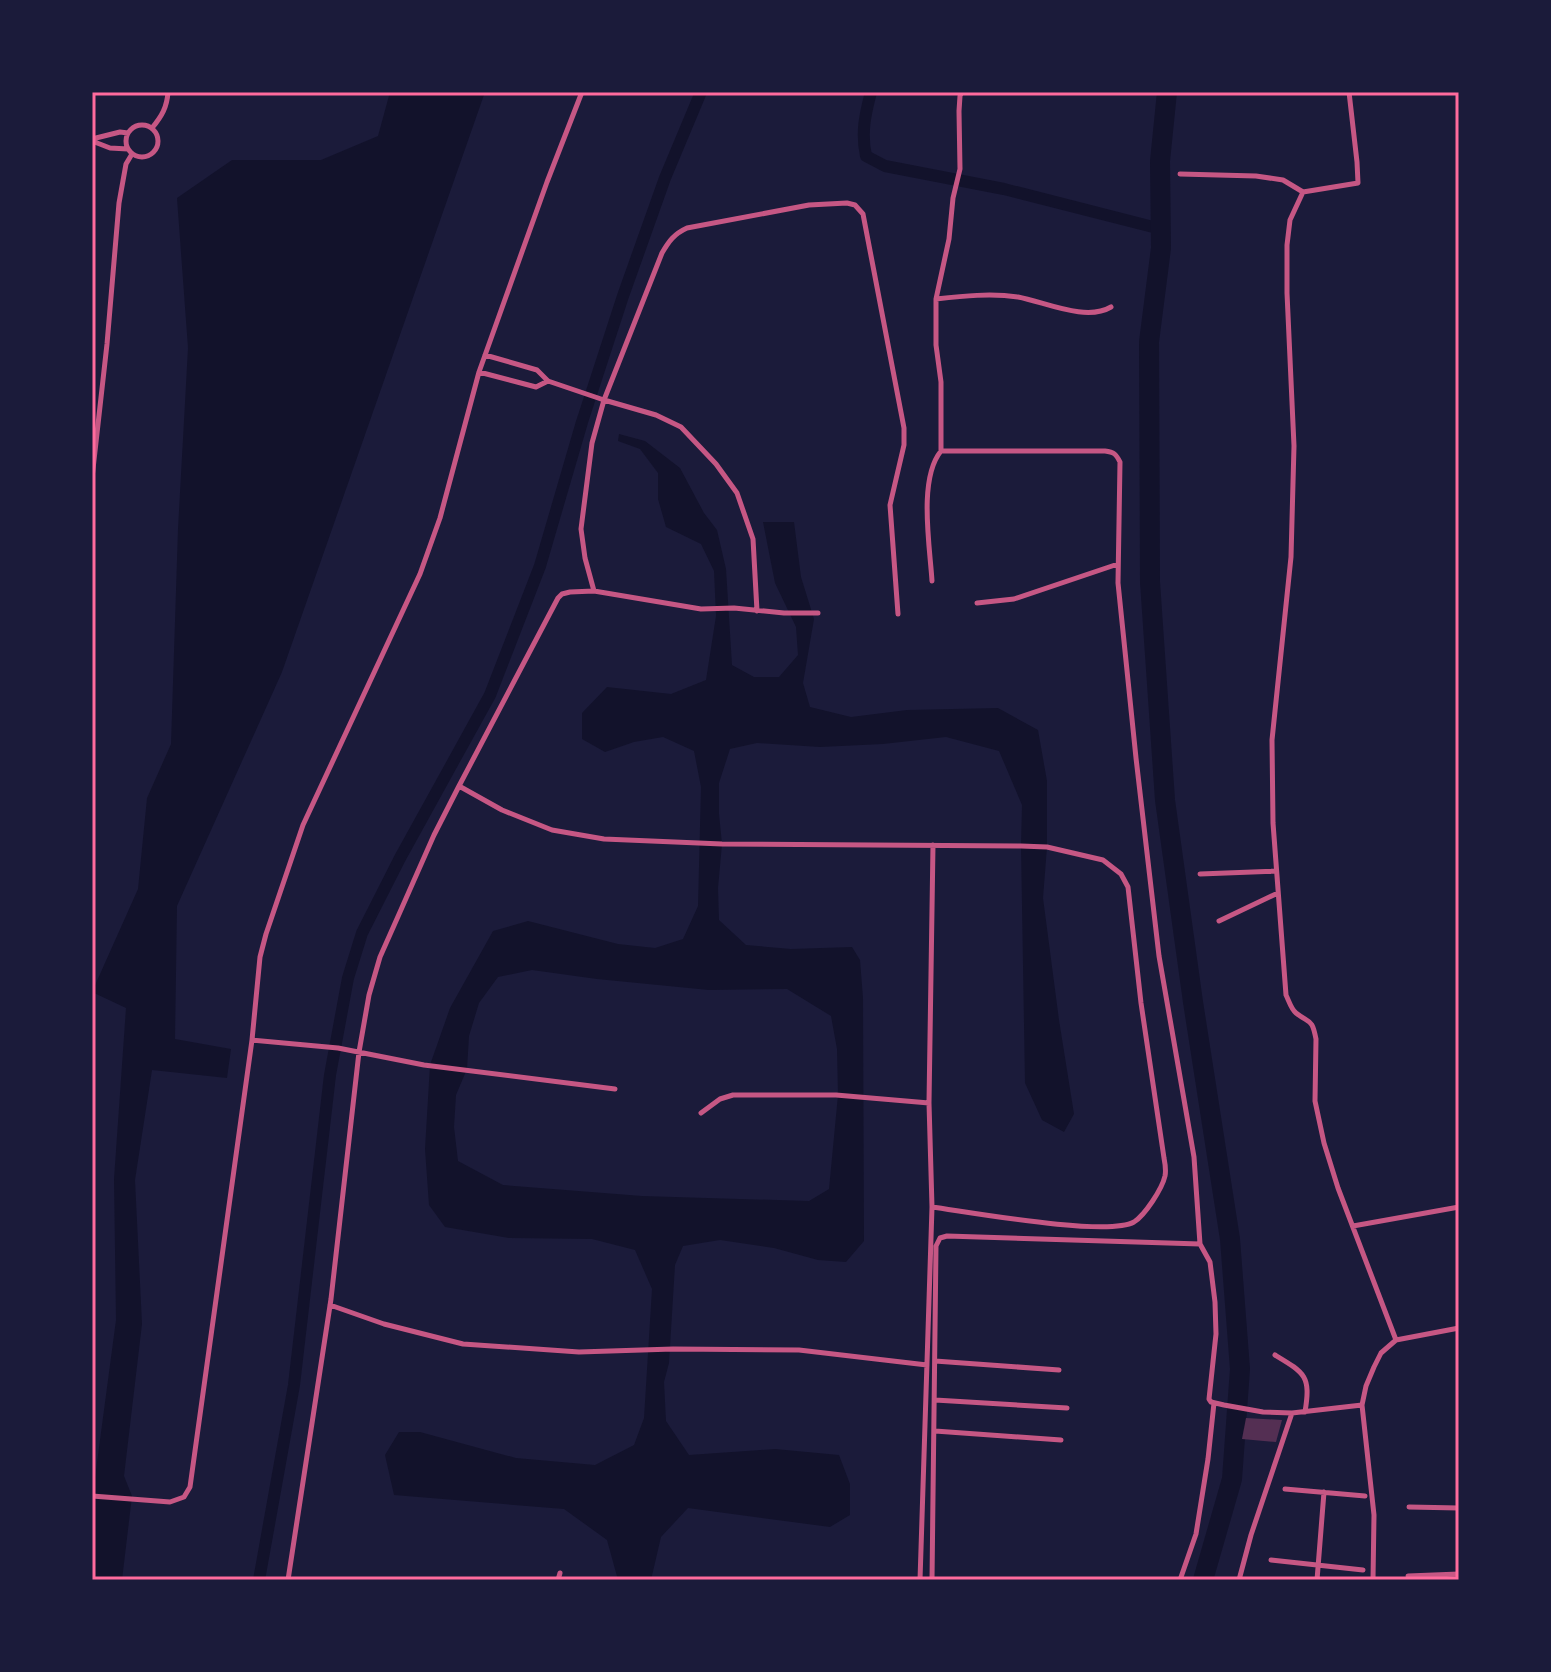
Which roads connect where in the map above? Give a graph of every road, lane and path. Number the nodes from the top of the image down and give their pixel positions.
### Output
1 (168, 92) edge
2 (582, 92) edge
3 (962, 92) edge
4 (1349, 92) edge
5 (152, 128) junction
6 (128, 133) junction
7 (92, 140) edge
8 (130, 152) junction
9 (1180, 174) dead end
10 (1303, 192) junction
11 (936, 299) junction
12 (1111, 307) dead end
13 (485, 355) junction
14 (479, 372) junction
15 (548, 381) junction
16 (604, 400) junction
17 (94, 428) edge
18 (941, 451) junction
19 (92, 478) edge
20 (1118, 564) junction
21 (932, 581) dead end
22 (594, 591) junction
23 (977, 603) dead end
24 (757, 611) junction
25 (818, 613) dead end
26 (898, 614) dead end
27 (459, 786) junction
28 (933, 845) junction
29 (1276, 871) junction
30 (1200, 874) dead end
31 (1278, 893) junction
32 (1219, 921) dead end
33 (252, 1040) junction
34 (359, 1052) junction
35 (615, 1089) dead end
36 (929, 1103) junction
37 (701, 1113) dead end
38 (932, 1207) junction
39 (1459, 1207) edge
40 (1353, 1226) junction
41 (1200, 1244) junction
42 (330, 1305) junction
43 (1459, 1328) edge
44 (1396, 1340) junction
45 (1275, 1355) dead end
46 (935, 1361) junction
47 (927, 1365) junction
48 (1059, 1370) dead end
49 (935, 1400) junction
50 (1214, 1403) junction
51 (1362, 1405) junction
52 (1067, 1408) dead end
53 (1305, 1412) junction
54 (1292, 1413) junction
55 (935, 1431) junction
56 (1061, 1440) dead end
57 (1285, 1489) dead end
58 (1324, 1492) junction
59 (92, 1496) edge
60 (1365, 1496) dead end
61 (1409, 1507) dead end
62 (1459, 1508) edge
63 (1271, 1560) dead end
64 (1319, 1564) junction
65 (1363, 1570) dead end
66 (1459, 1574) edge
67 (1408, 1576) dead end
68 (288, 1580) edge
69 (920, 1580) edge
70 (932, 1580) edge
71 (1180, 1580) edge
72 (1239, 1580) edge
73 (1317, 1580) edge
74 (1373, 1580) edge

1 - 5 street
2 - 13 street
3 - 11 street
4 - 10 street
5 - 6 street
5 - 8 street
6 - 7 street
6 - 8 street
7 - 8 street
8 - 17 street
9 - 10 street
10 - 29 street
11 - 12 street
11 - 18 street
13 - 14 street
13 - 15 street
14 - 15 street
14 - 33 street
15 - 16 street
16 - 22 street
16 - 24 street
16 - 26 street
17 - 19 street
18 - 20 street
18 - 21 street
20 - 23 street
20 - 41 street
22 - 24 street
22 - 27 street
24 - 25 street
27 - 28 street
27 - 34 street
28 - 36 street
28 - 38 street
29 - 30 street
29 - 31 street
31 - 32 street
31 - 40 street
33 - 34 street
33 - 59 street
34 - 35 street
34 - 42 street
36 - 37 street
36 - 38 street
38 - 47 street
39 - 40 street
40 - 44 street
41 - 46 street
41 - 50 street
42 - 47 street
42 - 68 street
43 - 44 street
44 - 51 street
45 - 53 street
46 - 48 street
46 - 49 street
47 - 69 street
49 - 52 street
49 - 55 street
50 - 54 street
50 - 71 street
51 - 53 street
51 - 74 street
53 - 54 street
54 - 72 street
55 - 56 street
55 - 70 street
57 - 58 street
58 - 60 street
58 - 64 street
61 - 62 street
63 - 64 street
64 - 65 street
64 - 73 street
66 - 67 street

